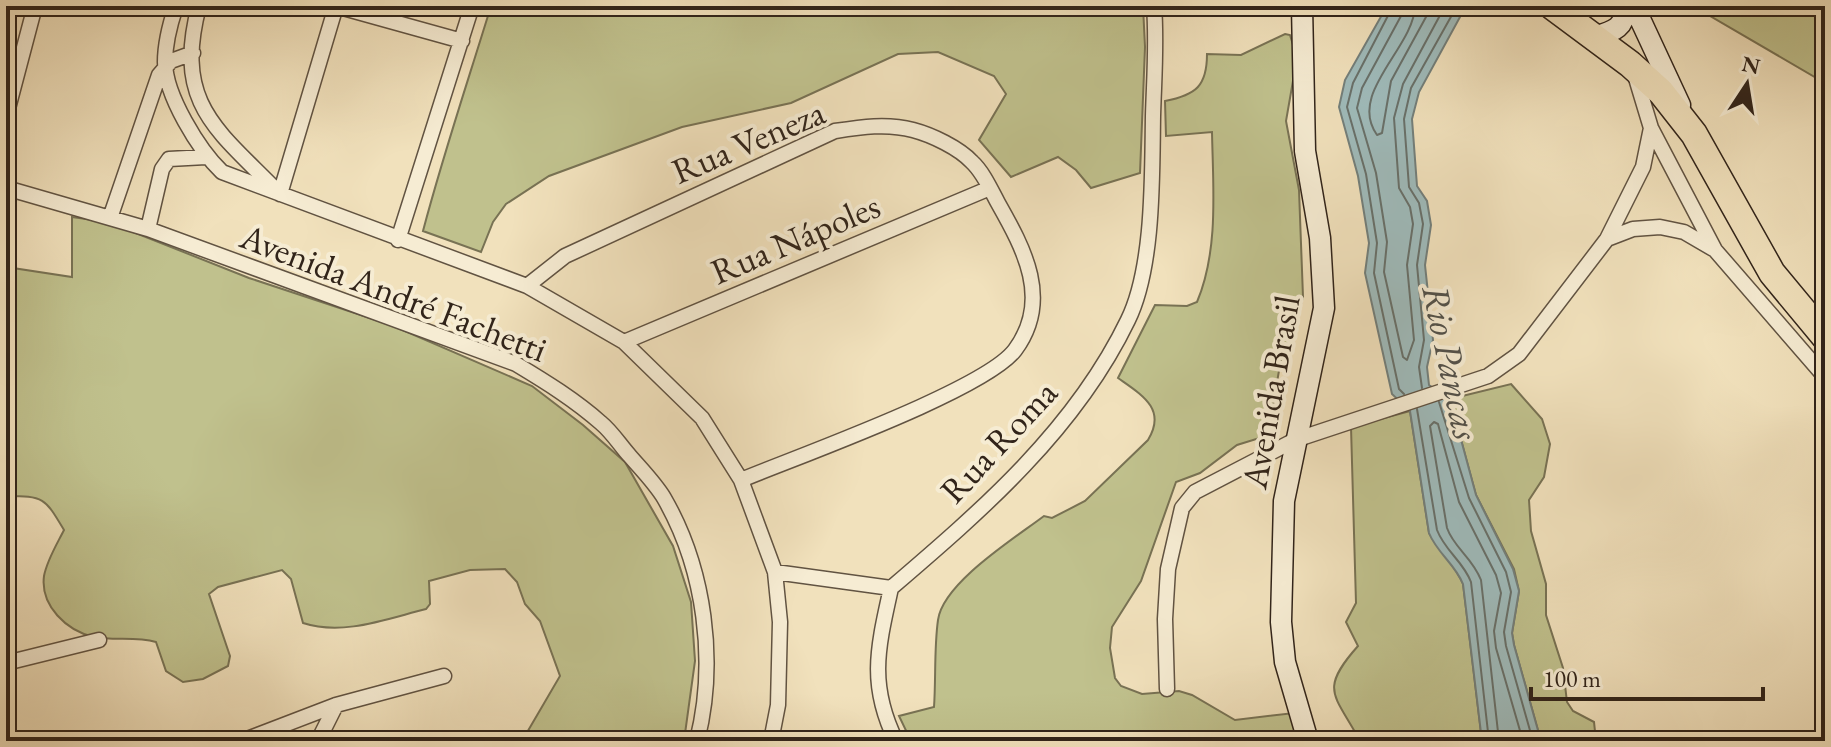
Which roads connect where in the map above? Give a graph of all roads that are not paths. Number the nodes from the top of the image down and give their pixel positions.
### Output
1 (35, 6) edge
2 (176, 6) edge
3 (199, 6) edge
4 (336, 6) edge
5 (472, 6) edge
6 (1154, 6) edge
7 (1302, 6) edge
8 (1552, 6) edge
9 (1626, 6) edge
10 (1634, 6) edge
11 (1595, 37) junction
12 (462, 41) junction
13 (193, 53) junction
14 (1630, 64) junction
15 (164, 66) junction
16 (6, 116) edge
17 (1651, 128) junction
18 (1694, 134) junction
19 (206, 157) junction
20 (6, 188) edge
21 (990, 188) junction
22 (280, 194) junction
23 (110, 218) junction
24 (148, 229) junction
25 (1607, 239) junction
26 (398, 240) junction
27 (1715, 250) junction
28 (527, 286) junction
29 (1825, 337) edge
30 (624, 342) junction
31 (1825, 377) edge
32 (1295, 440) junction
33 (741, 480) junction
34 (775, 572) junction
35 (891, 588) junction
36 (99, 640) dead end
37 (6, 663) edge
38 (444, 676) dead end
39 (1167, 689) dead end
40 (336, 705) junction
41 (242, 741) edge
42 (318, 741) edge
43 (697, 741) edge
44 (771, 741) edge
45 (896, 741) edge
46 (1308, 741) edge

1 - 16 street
2 - 15 street
3 - 13 street
4 - 12 street
4 - 22 street
5 - 12 street
6 - 35 street, Rua Roma
7 - 32 main road, Avenida Brasil
8 - 11 highway
9 - 11 main road
10 - 18 main road
11 - 14 highway
12 - 26 street
13 - 15 street
13 - 22 street
14 - 17 street
14 - 18 highway
15 - 19 street
15 - 23 street
17 - 25 street
17 - 27 street
18 - 29 highway
19 - 22 street
19 - 24 street
20 - 23 street, Avenida André Fachetti
21 - 28 street, Rua Veneza
21 - 30 street, Rua Nápoles
21 - 33 street, Rua Veneza
22 - 26 street
23 - 24 street, Avenida André Fachetti
24 - 43 street, Avenida André Fachetti
25 - 27 street
25 - 32 street
26 - 28 street
27 - 31 street
28 - 30 street
30 - 33 street
32 - 39 street
32 - 46 main road, Avenida Brasil
33 - 34 street
34 - 35 street
34 - 44 street
35 - 45 street
36 - 37 street
38 - 40 street
40 - 41 street
40 - 42 street

